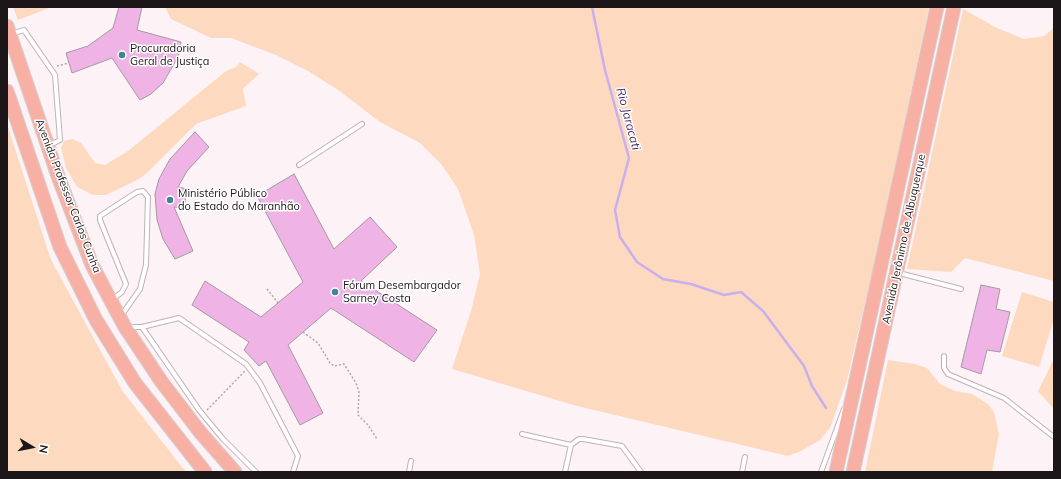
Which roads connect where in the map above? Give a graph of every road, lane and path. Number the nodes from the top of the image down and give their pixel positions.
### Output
1 (937, 7) edge
2 (954, 7) edge
3 (8, 30) edge
4 (69, 63) dead end
5 (52, 68) junction
6 (7, 91) edge
7 (362, 124) dead end
8 (48, 146) junction
9 (299, 165) dead end
10 (897, 272) junction
11 (267, 289) dead end
12 (961, 289) dead end
13 (111, 301) junction
14 (278, 303) dead end
15 (122, 323) junction
16 (142, 327) junction
17 (303, 332) dead end
18 (944, 356) dead end
19 (241, 375) dead end
20 (856, 381) junction
21 (203, 415) junction
22 (522, 434) dead end
23 (1054, 437) edge
24 (377, 439) dead end
25 (571, 445) junction
26 (746, 457) dead end
27 (411, 461) dead end
28 (205, 472) edge
29 (235, 472) edge
30 (256, 472) edge
31 (293, 472) edge
32 (409, 472) edge
33 (565, 472) edge
34 (641, 472) edge
35 (742, 472) edge
36 (821, 472) edge
37 (836, 472) edge
38 (854, 472) edge

1 - 20 main road, Avenida Jerônimo de Albuquerque
2 - 10 main road, Avenida Jerônimo de Albuquerque
3 - 5 lane
3 - 8 main road, Avenida Professor Carlos Cunha
4 - 5 path
5 - 8 lane
6 - 28 main road, Avenida Professor Carlos Cunha
7 - 9 lane
8 - 13 main road, Avenida Professor Carlos Cunha
10 - 12 lane
10 - 38 main road, Avenida Jerônimo de Albuquerque
11 - 14 path
13 - 15 main road, Avenida Professor Carlos Cunha
13 - 15 lane
15 - 16 lane
15 - 29 main road, Avenida Professor Carlos Cunha
16 - 21 lane
16 - 31 lane
17 - 24 path
18 - 23 lane
19 - 21 path
20 - 36 lane
20 - 37 main road, Avenida Jerônimo de Albuquerque
21 - 30 lane
22 - 25 lane
25 - 33 lane
25 - 34 lane
26 - 35 lane
27 - 32 lane

